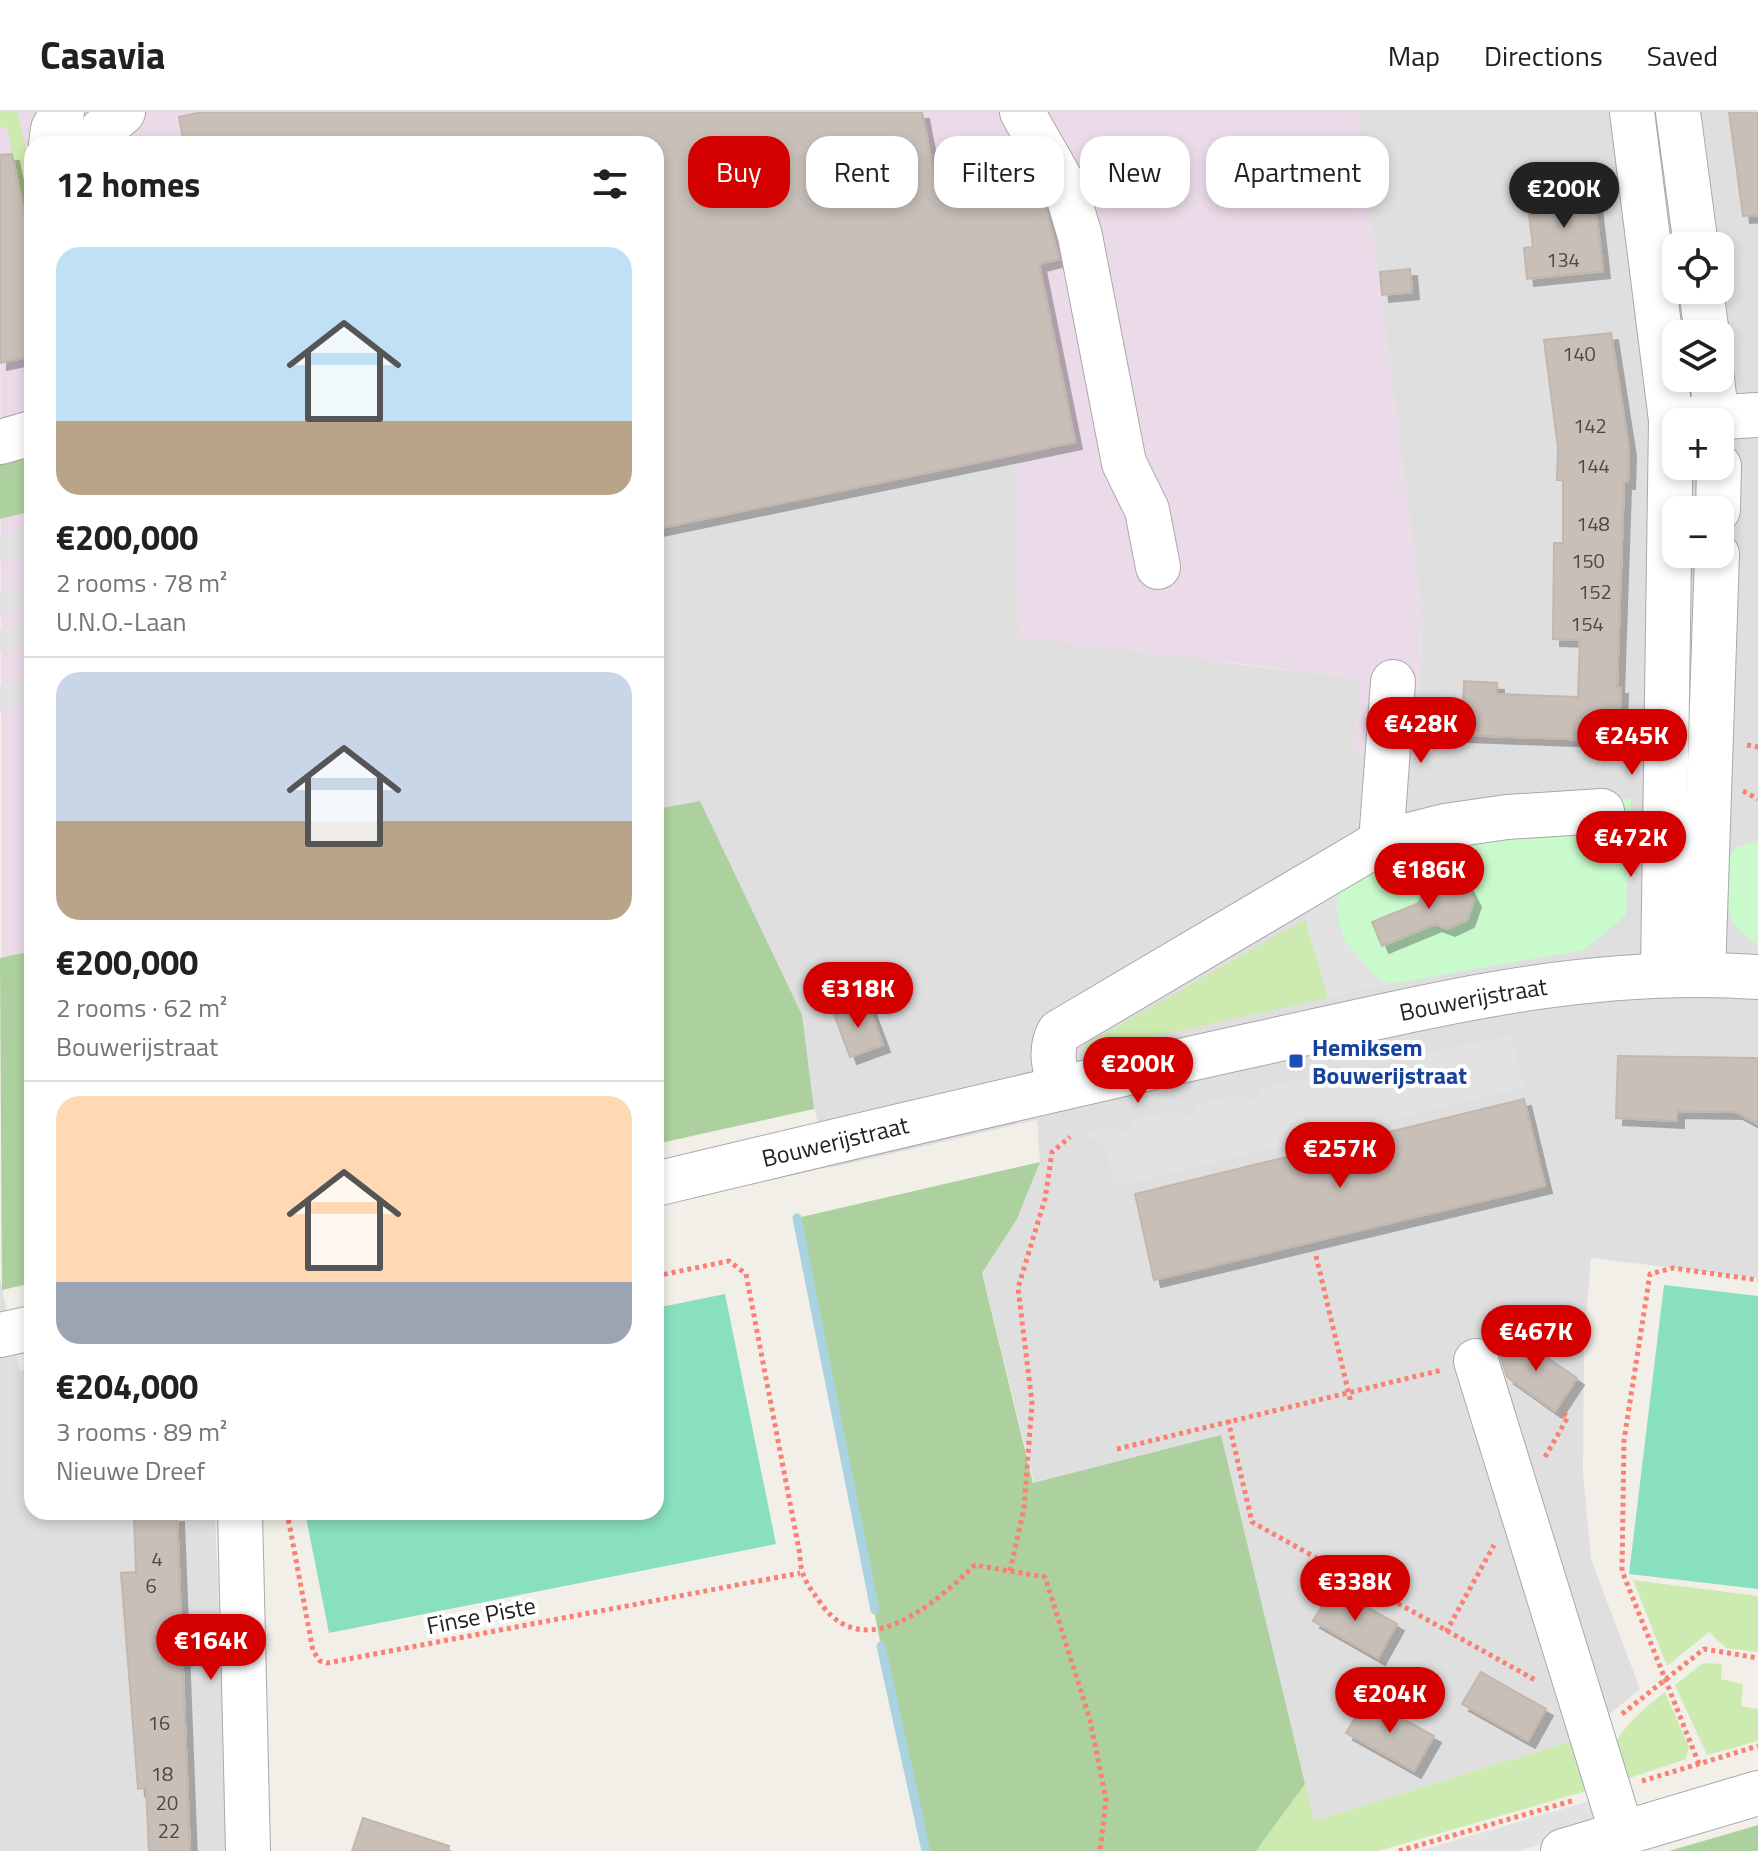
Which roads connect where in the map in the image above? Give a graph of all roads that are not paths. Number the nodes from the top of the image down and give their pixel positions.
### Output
1 (62, 112) edge
2 (123, 112) edge
3 (1022, 112) edge
4 (1632, 112) edge
5 (1678, 112) edge
6 (52, 136) edge
7 (98, 136) edge
8 (1694, 232) edge
9 (1669, 408) edge
10 (24, 435) edge
11 (0, 442) edge
12 (1670, 480) edge
13 (1158, 567) dead end
14 (1717, 568) edge
15 (1393, 682) dead end
16 (1666, 772) junction
17 (1710, 775) junction
18 (1602, 811) dead end
19 (1381, 842) junction
20 (1683, 974) junction
21 (1758, 977) edge
22 (1059, 1088) junction
23 (664, 1182) edge
24 (24, 1330) edge
25 (0, 1335) edge
26 (1476, 1361) road end
27 (240, 1520) edge
28 (1758, 1793) edge
29 (1622, 1833) junction
30 (248, 1851) edge
31 (1563, 1851) edge

1 - 6 street
2 - 7 street
3 - 13 street
4 - 9 street
5 - 8 street
10 - 11 street
12 - 16 street
14 - 17 street
15 - 19 street
16 - 17 street
16 - 20 street
17 - 20 street
18 - 19 street
19 - 22 street
20 - 21 street, Bouwerijstraat
20 - 22 street, Bouwerijstraat
22 - 23 street, Bouwerijstraat
24 - 25 street
26 - 29 street
27 - 30 street
28 - 29 street
29 - 31 street

